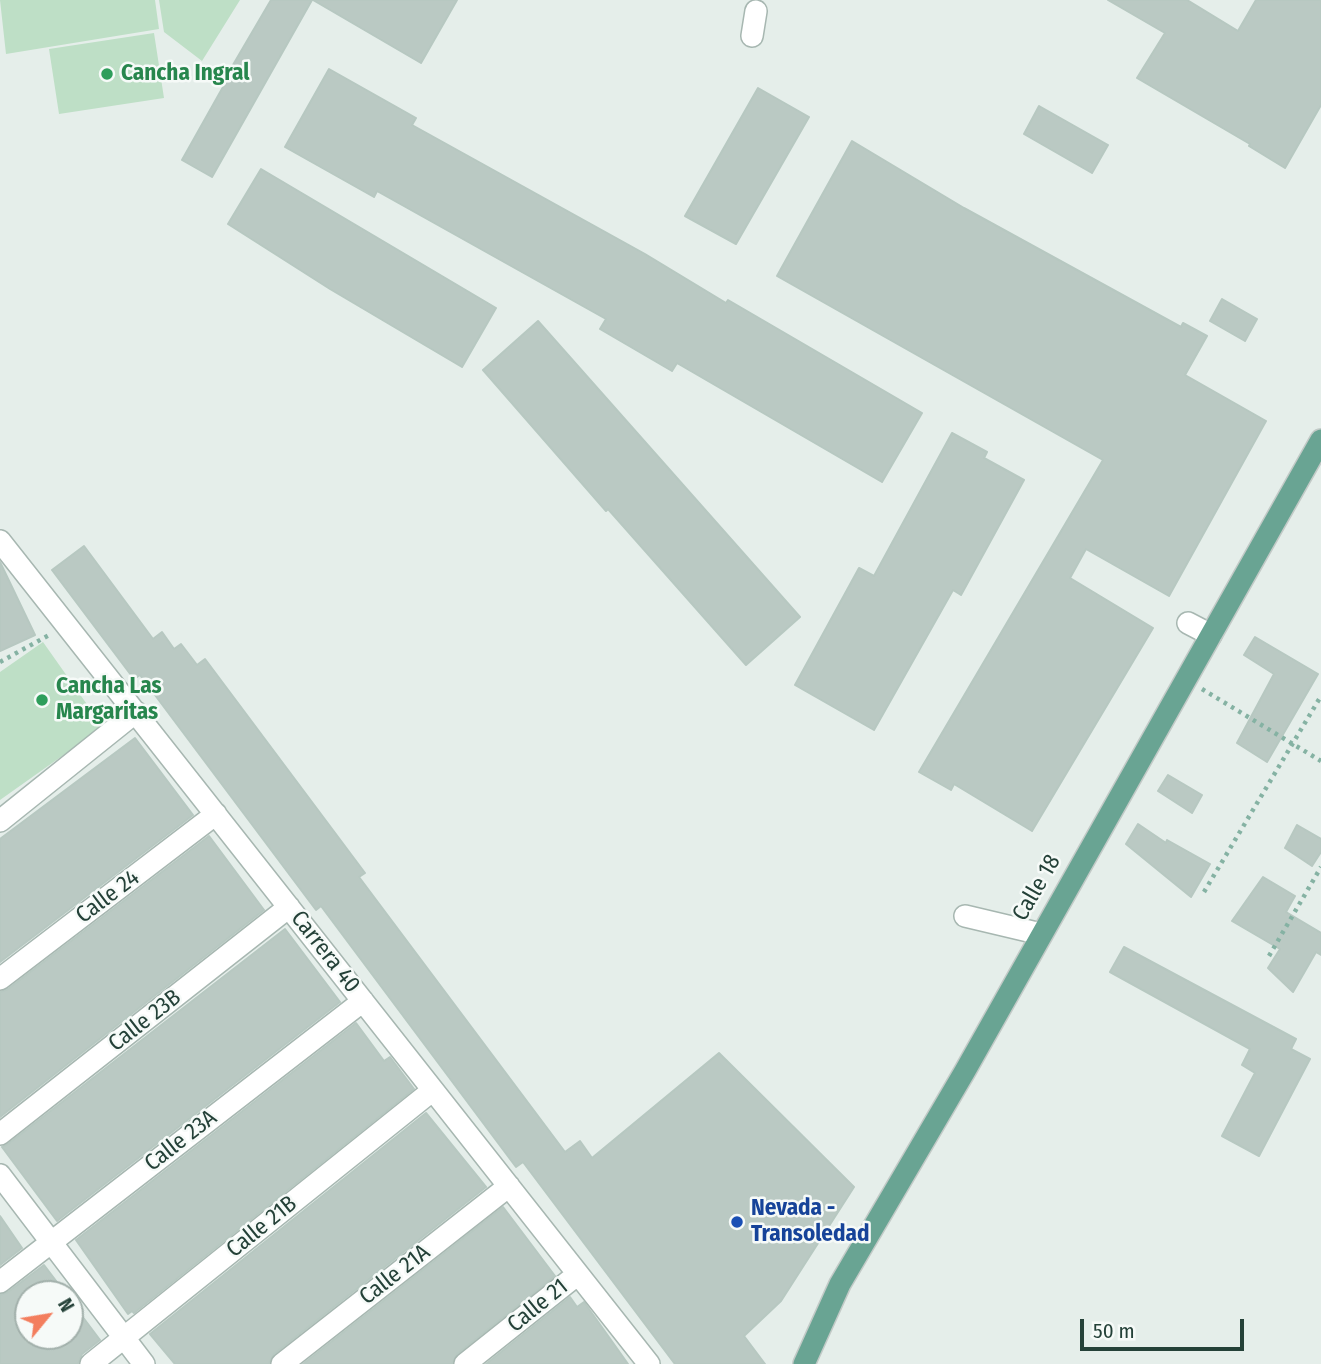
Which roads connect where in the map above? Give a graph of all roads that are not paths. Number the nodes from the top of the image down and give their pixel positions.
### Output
1 (756, 12) dead end
2 (752, 36) dead end
3 (1321, 440) edge
4 (3, 549) edge
5 (1188, 623) dead end
6 (1211, 635) junction
7 (136, 712) junction
8 (216, 814) junction
9 (0, 821) edge
10 (289, 907) junction
11 (965, 916) dead end
12 (1041, 934) junction
13 (0, 979) edge
14 (363, 1001) junction
15 (433, 1090) junction
16 (0, 1134) edge
17 (0, 1175) edge
18 (509, 1186) junction
19 (52, 1241) junction
20 (578, 1274) junction
21 (0, 1282) edge
22 (124, 1338) junction
23 (91, 1364) edge
24 (144, 1364) edge
25 (282, 1364) edge
26 (465, 1364) edge
27 (649, 1364) edge
28 (804, 1364) edge

1 - 2 street
3 - 6 main road, Calle 18
4 - 7 street, Carrera 40
5 - 6 street
6 - 12 main road, Calle 18
7 - 8 street, Carrera 40
7 - 9 street
8 - 10 street, Carrera 40
8 - 13 street, Calle 24
10 - 14 street, Carrera 40
10 - 16 street, Calle 23B
11 - 12 street
12 - 28 main road, Calle 18
14 - 15 street, Carrera 40
14 - 19 street, Calle 23A
15 - 18 street, Carrera 40
15 - 22 street, Calle 21B
17 - 19 street
18 - 20 street, Carrera 40
18 - 25 street, Calle 21A
19 - 21 street, Calle 23A
19 - 22 street
20 - 26 street, Calle 21
20 - 27 street, Carrera 40
22 - 23 street, Calle 21B
22 - 24 street

